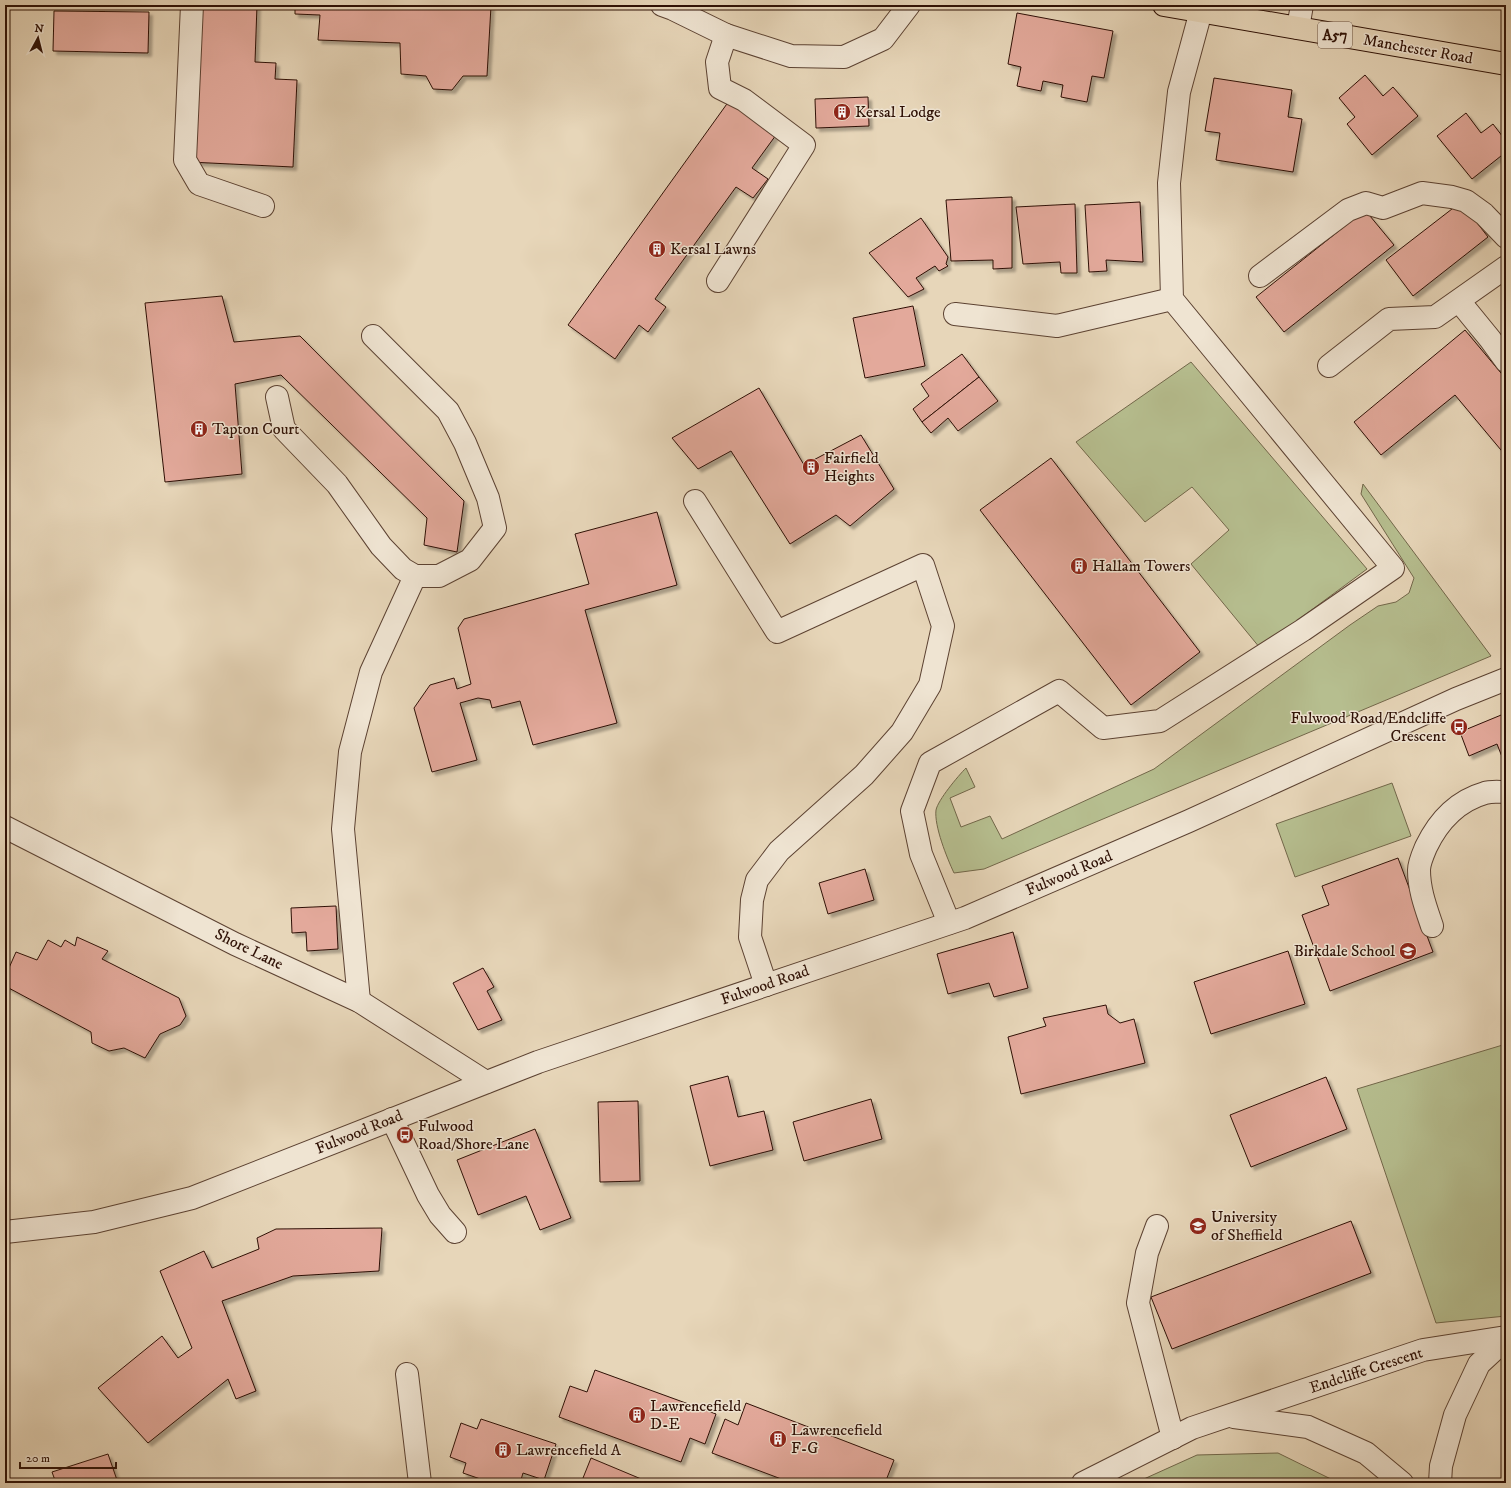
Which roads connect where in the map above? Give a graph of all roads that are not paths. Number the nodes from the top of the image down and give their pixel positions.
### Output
1 (192, 5) edge
2 (662, 5) edge
3 (909, 5) edge
4 (1164, 5) edge
5 (1302, 5) edge
6 (1201, 12) junction
7 (1298, 28) junction
8 (726, 35) junction
9 (1506, 64) edge
10 (264, 206) dead end
11 (1506, 237) edge
12 (1506, 267) edge
13 (1260, 276) dead end
14 (718, 281) dead end
15 (1172, 299) junction
16 (1459, 301) junction
17 (955, 314) dead end
18 (373, 336) dead end
19 (1506, 361) edge
20 (1329, 366) dead end
21 (277, 398) dead end
22 (695, 501) dead end
23 (415, 576) junction
24 (1506, 679) edge
25 (1506, 792) edge
26 (5, 827) edge
27 (949, 923) junction
28 (1432, 926) dead end
29 (766, 985) junction
30 (359, 1002) junction
31 (486, 1082) junction
32 (392, 1119) junction
33 (1157, 1226) dead end
34 (5, 1232) edge
35 (455, 1232) dead end
36 (1506, 1338) edge
37 (407, 1374) dead end
38 (1229, 1416) junction
39 (1173, 1438) junction
40 (420, 1483) edge
41 (1083, 1483) edge
42 (1402, 1483) edge
43 (1440, 1483) edge

1 - 10 street
2 - 8 street
3 - 8 street
4 - 6 main road, Manchester Road / A57
5 - 7 street
6 - 7 main road, Manchester Road / A57
6 - 15 street
7 - 9 main road, Manchester Road / A57
8 - 14 street
11 - 13 street
12 - 16 street
15 - 17 street
15 - 27 street
16 - 19 street
16 - 20 street
18 - 23 street
21 - 23 street
22 - 29 street
23 - 30 street
24 - 27 street, Fulwood Road
25 - 28 street
26 - 30 street, Shore Lane
27 - 29 street, Fulwood Road
29 - 31 street, Fulwood Road
30 - 31 street, Shore Lane
31 - 32 street, Fulwood Road
32 - 34 street, Fulwood Road
32 - 35 street
33 - 39 street
36 - 38 street, Endcliffe Crescent
36 - 43 street, Endcliffe Crescent
37 - 40 street
38 - 39 street, Endcliffe Crescent
38 - 42 street, Endcliffe Crescent
39 - 41 street, Endcliffe Crescent

